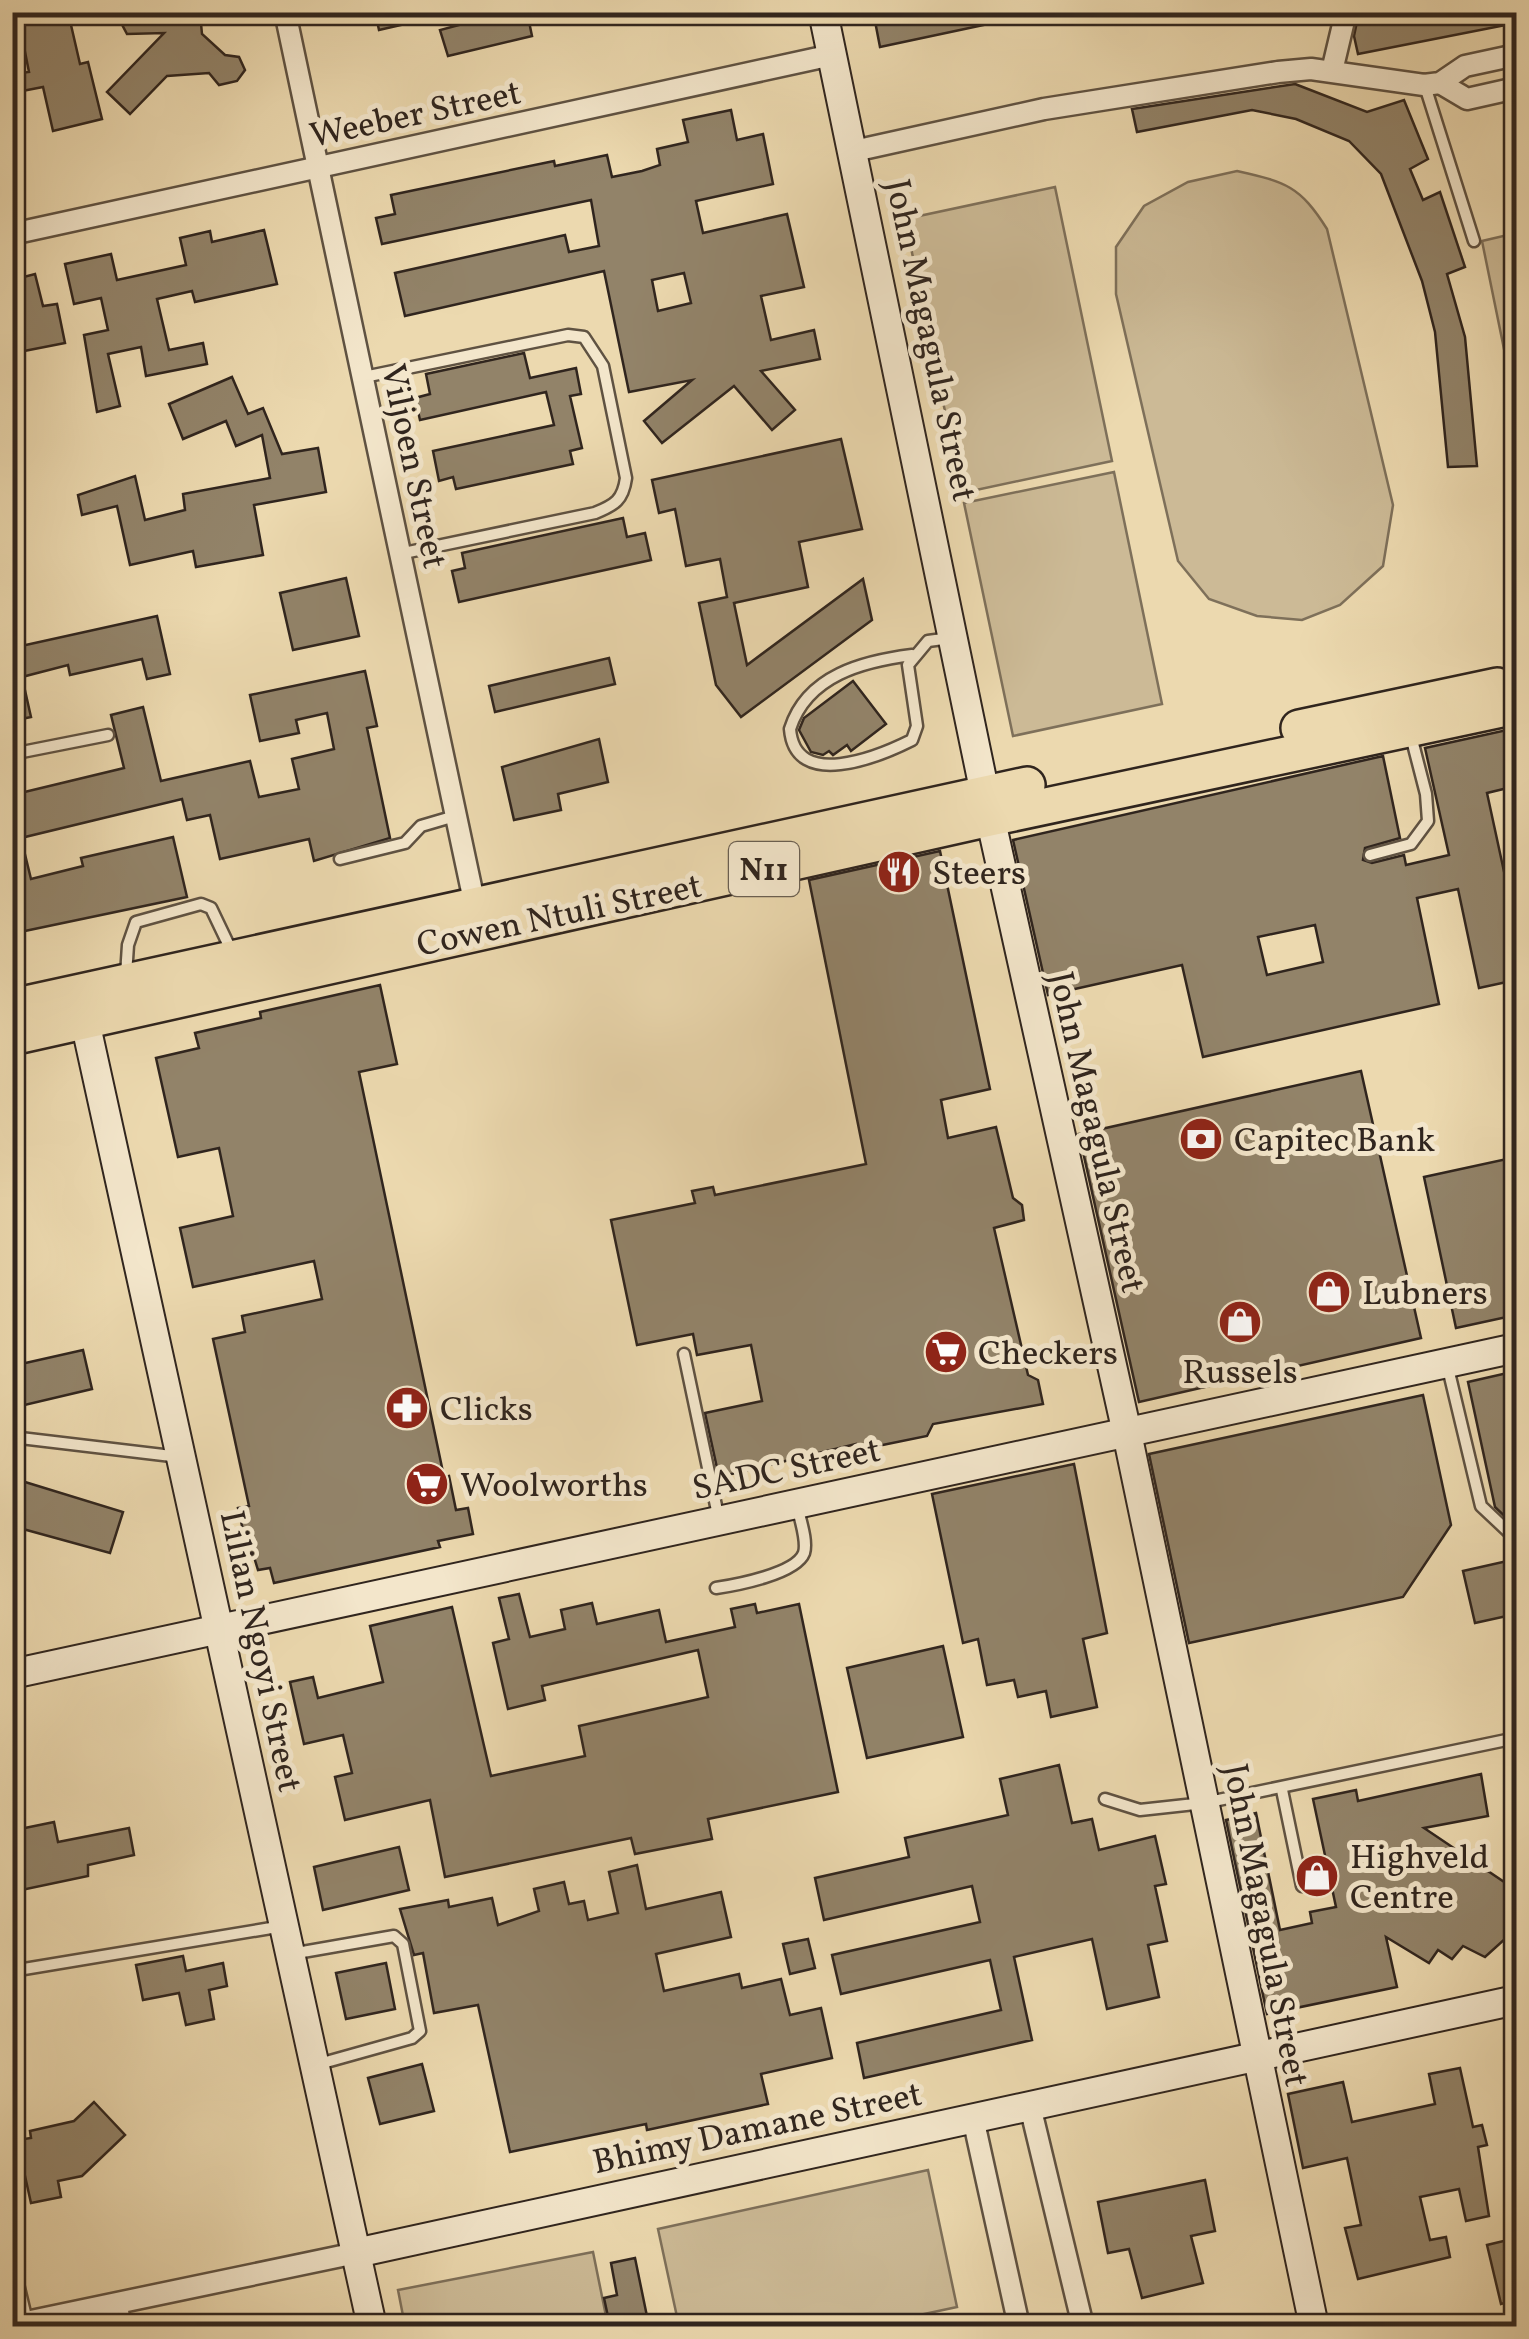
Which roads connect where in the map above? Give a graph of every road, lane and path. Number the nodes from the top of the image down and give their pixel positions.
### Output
1 (285, 12) edge
2 (823, 12) edge
3 (1346, 12) edge
4 (832, 55) junction
5 (1516, 55) edge
6 (1332, 72) junction
7 (1432, 84) junction
8 (1516, 88) edge
9 (854, 151) junction
10 (318, 168) junction
11 (12, 234) edge
12 (1474, 242) dead end
13 (364, 377) junction
14 (399, 554) junction
15 (957, 649) junction
16 (912, 655) junction
17 (1516, 682) edge
18 (1516, 706) edge
19 (1409, 730) junction
20 (108, 735) dead end
21 (12, 754) edge
22 (987, 806) junction
23 (456, 816) junction
24 (1370, 856) dead end
25 (340, 859) dead end
26 (478, 918) junction
27 (235, 957) junction
28 (125, 981) junction
29 (82, 1006) junction
30 (12, 1007) edge
31 (12, 1037) edge
32 (1516, 1348) edge
33 (684, 1354) dead end
34 (1447, 1363) junction
35 (1127, 1434) junction
36 (12, 1436) edge
37 (181, 1457) junction
38 (797, 1504) junction
39 (719, 1521) junction
40 (1516, 1539) edge
41 (716, 1588) dead end
42 (220, 1630) junction
43 (12, 1674) edge
44 (1516, 1738) edge
45 (1282, 1790) junction
46 (1105, 1799) dead end
47 (1204, 1803) junction
48 (1302, 1886) dead end
49 (284, 1926) junction
50 (290, 1954) junction
51 (12, 1971) edge
52 (1516, 2000) edge
53 (1254, 2057) junction
54 (315, 2065) junction
55 (1030, 2106) junction
56 (973, 2118) junction
57 (356, 2253) junction
58 (12, 2259) edge
59 (122, 2302) junction
60 (20, 2323) edge
61 (125, 2326) edge
62 (372, 2326) edge
63 (1019, 2326) edge
64 (1083, 2326) edge
65 (1314, 2326) edge

1 - 10 street, Viljoen Street
2 - 4 main road, John Magagula Street
3 - 6 street
4 - 9 main road, John Magagula Street
4 - 10 street, Weeber Street
5 - 7 street
6 - 7 street
6 - 9 street
7 - 8 street
7 - 12 lane
9 - 15 main road, John Magagula Street
10 - 11 street, Weeber Street
10 - 13 street, Viljoen Street
13 - 14 street, Viljoen Street
13 - 14 lane
14 - 23 street, Viljoen Street
15 - 16 lane
15 - 22 main road, John Magagula Street
16 - 16 lane
17 - 22 highway, Cowen Ntuli Street / N11
18 - 19 highway, Cowen Ntuli Street / N11
19 - 22 highway, Cowen Ntuli Street / N11
19 - 24 lane
20 - 21 lane
22 - 26 highway, Cowen Ntuli Street / N11
22 - 35 main road, John Magagula Street
23 - 25 lane
23 - 26 street, Viljoen Street
26 - 27 highway, Cowen Ntuli Street / N11
26 - 29 highway, Cowen Ntuli Street / N11
27 - 28 highway, Cowen Ntuli Street / N11
27 - 28 lane
28 - 29 highway, Cowen Ntuli Street / N11
29 - 30 highway, Cowen Ntuli Street / N11
29 - 31 highway, Cowen Ntuli Street / N11
29 - 37 main road, Lilian Ngoyi Street
32 - 34 main road, SADC Street
33 - 39 lane
34 - 35 main road, SADC Street
34 - 40 lane
35 - 38 main road, SADC Street
35 - 47 main road, John Magagula Street
36 - 37 lane
37 - 42 main road, Lilian Ngoyi Street
38 - 39 main road, SADC Street
38 - 41 lane
39 - 42 main road, SADC Street
42 - 43 main road, SADC Street
42 - 49 main road, Lilian Ngoyi Street
44 - 45 lane
45 - 47 lane
45 - 48 lane
46 - 47 lane
47 - 53 main road, John Magagula Street
49 - 50 main road, Lilian Ngoyi Street
49 - 51 lane
50 - 54 main road, Lilian Ngoyi Street
50 - 54 lane
52 - 53 main road, Bhimy Damane Street
53 - 55 main road, Bhimy Damane Street
53 - 65 main road, John Magagula Street
54 - 57 main road, Lilian Ngoyi Street
55 - 56 main road, Bhimy Damane Street
55 - 64 street
56 - 57 main road, Bhimy Damane Street
56 - 63 street
57 - 59 street, Bhimy Damane Street
57 - 62 main road, Lilian Ngoyi Street
58 - 60 lane
59 - 60 street, Bhimy Damane Street
59 - 61 lane

